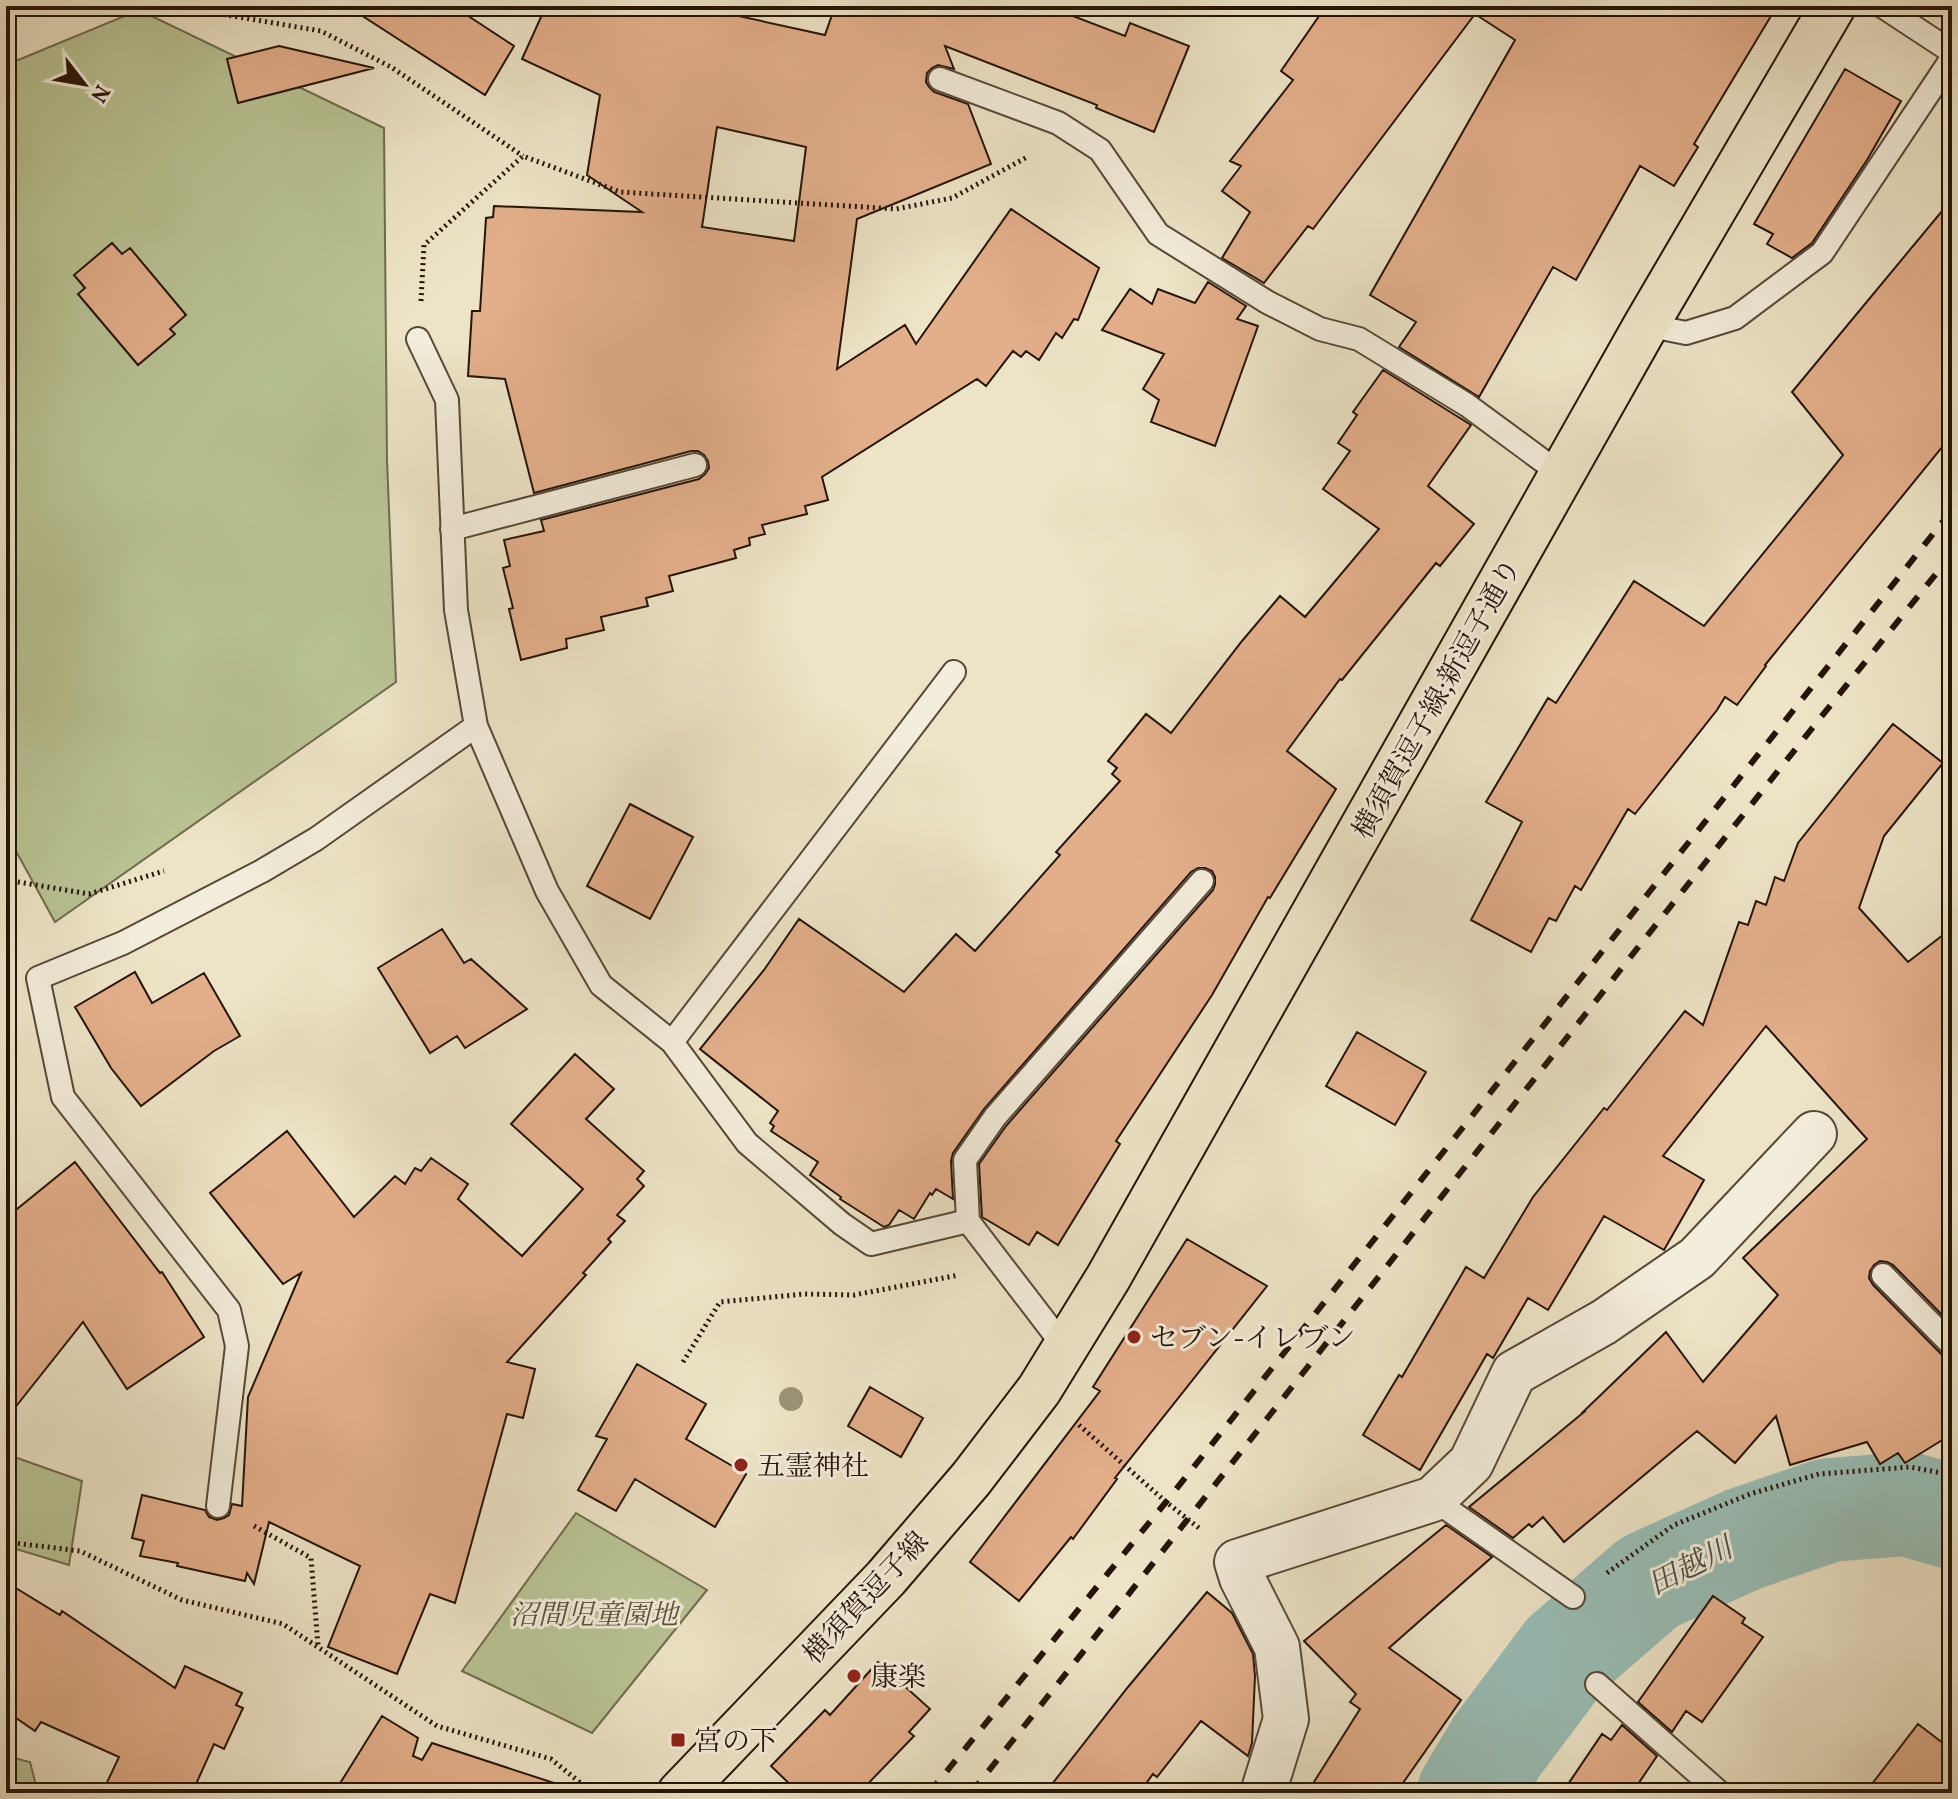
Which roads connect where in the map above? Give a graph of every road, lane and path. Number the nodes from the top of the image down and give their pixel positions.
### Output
1 (202, 6) edge
2 (1833, 6) edge
3 (1882, 6) edge
4 (1952, 55) edge
5 (940, 79) dead end
6 (1033, 154) dead end
7 (523, 156) junction
8 (1646, 325) junction
9 (418, 339) joint
10 (695, 465) dead end
11 (1562, 475) junction
12 (452, 529) junction
13 (954, 672) dead end
14 (476, 726) junction
15 (174, 868) dead end
16 (6, 880) edge
17 (1202, 881) dead end
18 (672, 1042) junction
19 (1814, 1134) dead end
20 (968, 1221) junction
21 (1003, 1267) junction
22 (1883, 1275) dead end
23 (1952, 1345) edge
24 (1066, 1349) junction
25 (683, 1362) dead end
26 (1039, 1390) junction
27 (1952, 1475) edge
28 (1433, 1499) junction
29 (218, 1506) joint
30 (6, 1542) edge
31 (1237, 1562) junction
32 (1573, 1597) joint
33 (318, 1646) junction
34 (1597, 1684) dead end
35 (593, 1793) edge
36 (680, 1793) edge
37 (1263, 1793) edge
38 (1720, 1793) edge

1 - 7 path
2 - 8 main road, 横須賀逗子線;新逗子通り
3 - 4 lane
4 - 8 lane
5 - 11 lane
6 - 7 path
7 - 9 path
8 - 11 main road, 横須賀逗子線;新逗子通り
9 - 12 lane
10 - 12 lane
11 - 24 main road, 横須賀逗子線;新逗子通り
12 - 14 lane
13 - 18 lane
14 - 18 lane
14 - 29 lane
15 - 16 path
17 - 20 lane
18 - 20 lane
19 - 28 street
20 - 21 lane
21 - 24 lane
21 - 25 path
22 - 23 lane
24 - 26 main road, 横須賀逗子線;新逗子通り
26 - 31 path
26 - 36 main road, 横須賀逗子線
27 - 32 path
28 - 31 street
28 - 32 lane
29 - 33 path
30 - 33 path
31 - 37 street
33 - 35 path
34 - 38 lane

